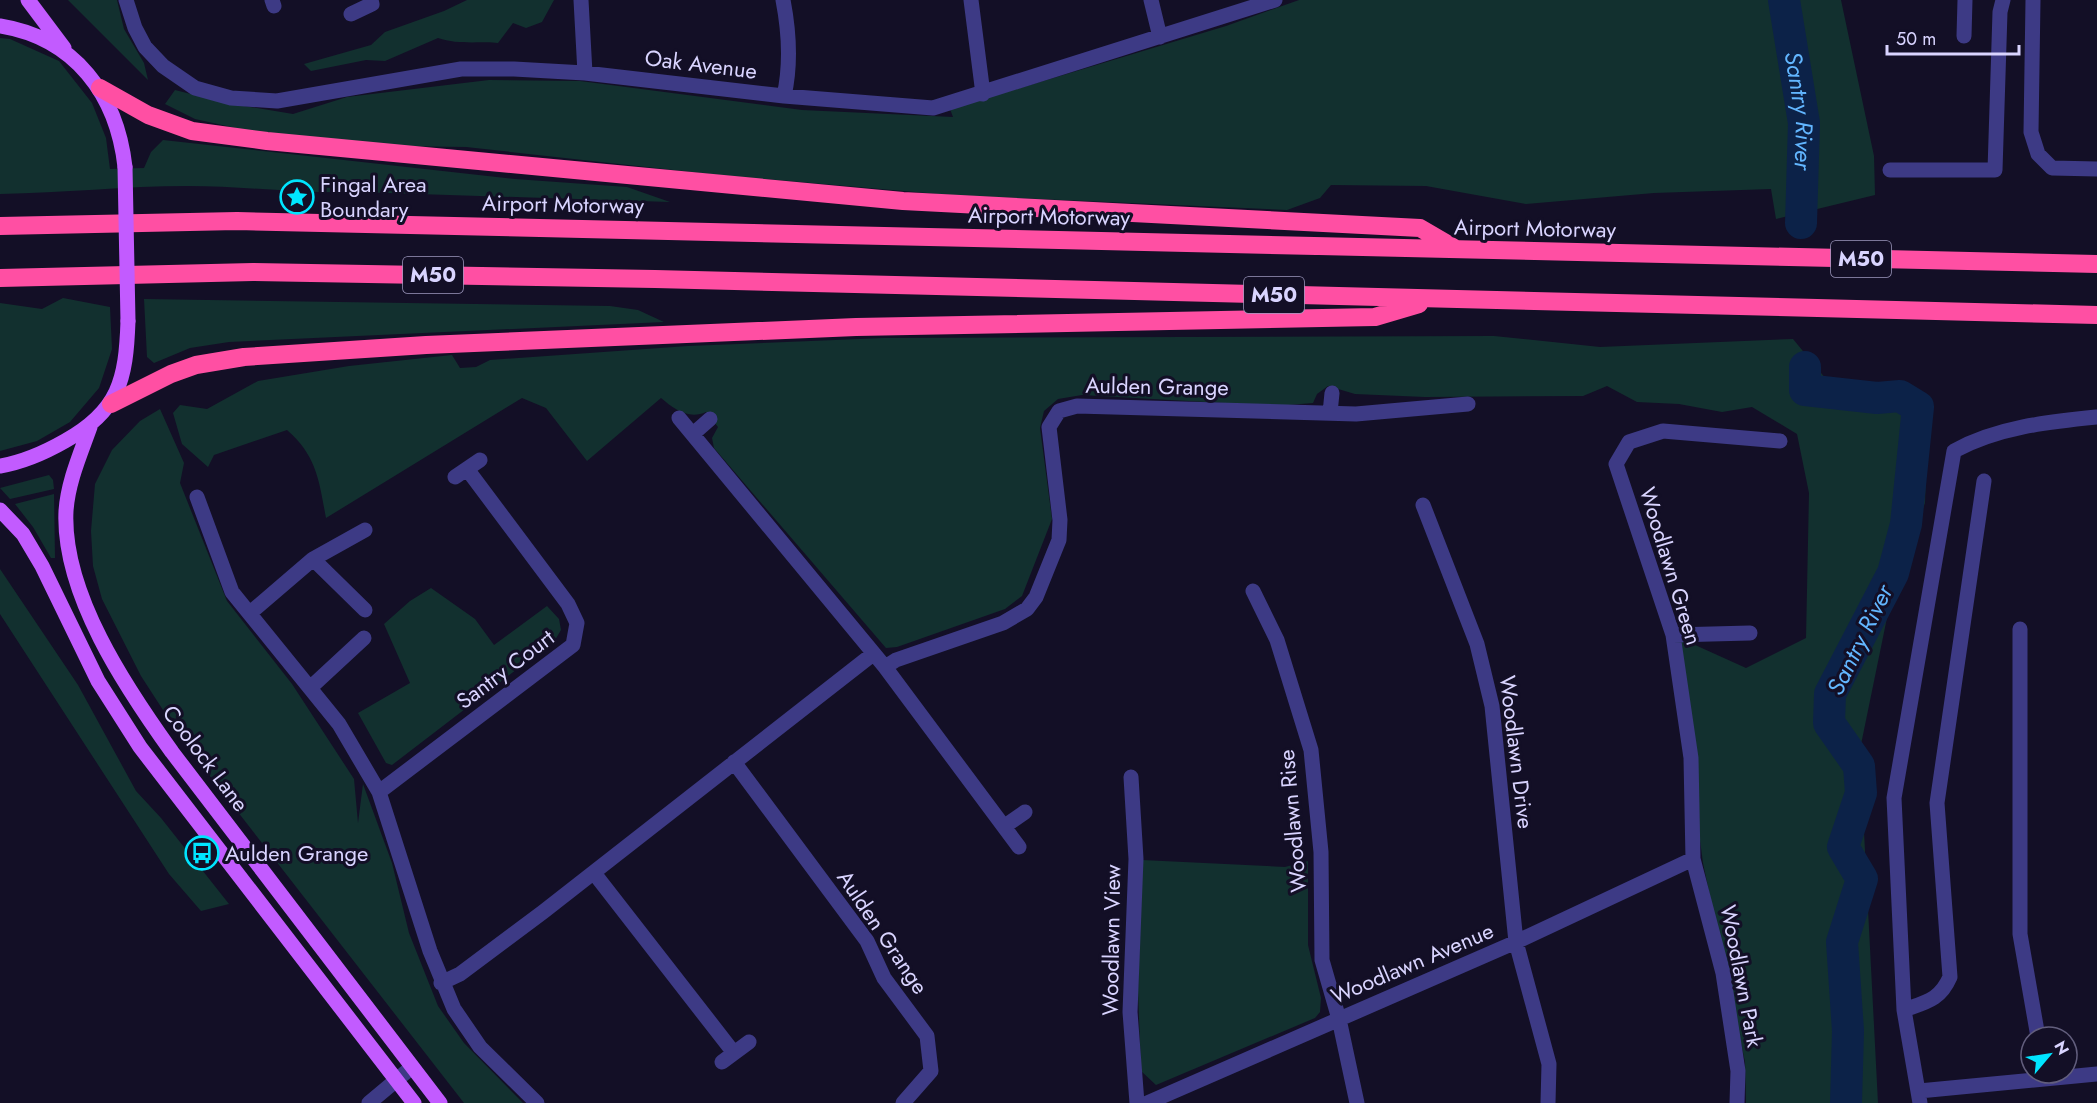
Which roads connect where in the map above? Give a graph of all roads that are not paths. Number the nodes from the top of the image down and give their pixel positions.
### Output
1 (28, 0) edge
2 (126, 0) edge
3 (370, 0) edge
4 (581, 0) edge
5 (783, 0) edge
6 (971, 0) edge
7 (1151, 0) edge
8 (1275, 0) edge
9 (1965, 0) edge
10 (2003, 0) edge
11 (2033, 0) edge
12 (351, 14) dead end
13 (0, 26) edge
14 (1964, 36) dead end
15 (1160, 38) junction
16 (72, 58) junction
17 (585, 73) junction
18 (100, 88) junction
19 (982, 94) junction
20 (784, 96) junction
21 (2097, 169) edge
22 (1890, 170) dead end
23 (0, 226) edge
24 (1457, 250) junction
25 (2097, 264) edge
26 (0, 278) edge
27 (1438, 299) junction
28 (2097, 315) edge
29 (1332, 393) dead end
30 (111, 404) junction
31 (1468, 404) dead end
32 (1330, 413) junction
33 (679, 417) dead end
34 (2097, 417) edge
35 (710, 419) dead end
36 (90, 428) junction
37 (693, 434) junction
38 (1780, 441) dead end
39 (0, 466) edge
40 (467, 469) dead end
41 (1984, 481) dead end
42 (197, 497) dead end
43 (1423, 505) dead end
44 (0, 510) edge
45 (365, 530) dead end
46 (313, 559) junction
47 (1252, 591) dead end
48 (365, 610) dead end
49 (250, 613) junction
50 (2020, 629) dead end
51 (1750, 633) dead end
52 (1673, 635) junction
53 (364, 638) dead end
54 (873, 654) junction
55 (885, 667) junction
56 (310, 688) junction
57 (734, 762) junction
58 (1131, 777) dead end
59 (379, 792) junction
60 (1025, 812) dead end
61 (1005, 826) junction
62 (1019, 847) dead end
63 (1693, 859) junction
64 (594, 873) junction
65 (1516, 942) junction
66 (441, 983) junction
67 (1904, 1010) junction
68 (1339, 1019) junction
69 (2036, 1025) edge
70 (749, 1042) dead end
71 (412, 1067) junction
72 (2079, 1074) edge
73 (2097, 1074) edge
74 (396, 1080) junction
75 (2019, 1080) edge
76 (1920, 1097) edge
77 (369, 1103) edge
78 (414, 1103) edge
79 (440, 1103) edge
80 (537, 1103) edge
81 (903, 1103) edge
82 (1137, 1103) edge
83 (1147, 1103) edge
84 (1358, 1103) edge
85 (1548, 1103) edge
86 (1737, 1103) edge

1 - 16 main road
2 - 17 street, Oak Avenue
3 - 12 street
4 - 17 street
5 - 20 street
6 - 19 street
7 - 15 street
8 - 15 street, Oak Avenue
9 - 14 street
10 - 22 street
11 - 21 street
13 - 16 main road
15 - 19 street, Oak Avenue
16 - 18 main road
17 - 20 street, Oak Avenue
18 - 24 highway
18 - 30 main road, bridge
19 - 20 street, Oak Avenue
23 - 24 highway, Airport Motorway / M50
24 - 25 highway, Airport Motorway / M50
26 - 27 highway, M50
27 - 28 highway, M50
27 - 30 highway
29 - 32 street
30 - 36 main road
31 - 32 street, Aulden Grange
32 - 55 street, Aulden Grange
33 - 37 street
34 - 67 street
35 - 37 street
36 - 39 main road
36 - 71 main road, Coolock Lane
37 - 54 street
38 - 52 street, Woodlawn Green
40 - 59 street, Santry Court
41 - 67 street
42 - 49 street
43 - 65 street, Woodlawn Drive
44 - 74 main road, Coolock Lane
45 - 46 street
46 - 48 street
46 - 49 street
47 - 68 street, Woodlawn Rise
49 - 56 street
50 - 69 street
51 - 52 street
52 - 63 street, Woodlawn Green
53 - 56 street
54 - 55 street
54 - 57 street
55 - 61 street
56 - 59 street
57 - 64 street
57 - 81 street, Aulden Grange
58 - 82 street, Woodlawn View
59 - 66 street
60 - 61 street
61 - 62 street
63 - 65 street, Woodlawn Avenue
63 - 86 street, Woodlawn Park
64 - 66 street
64 - 70 street
65 - 68 street, Woodlawn Avenue
65 - 85 street, Woodlawn Drive
66 - 80 street
67 - 76 street
68 - 83 street, Woodlawn Avenue
68 - 84 street, Woodlawn Rise
71 - 74 street
71 - 79 main road, Coolock Lane
72 - 73 street
74 - 77 street
74 - 78 main road, Coolock Lane
75 - 76 street

